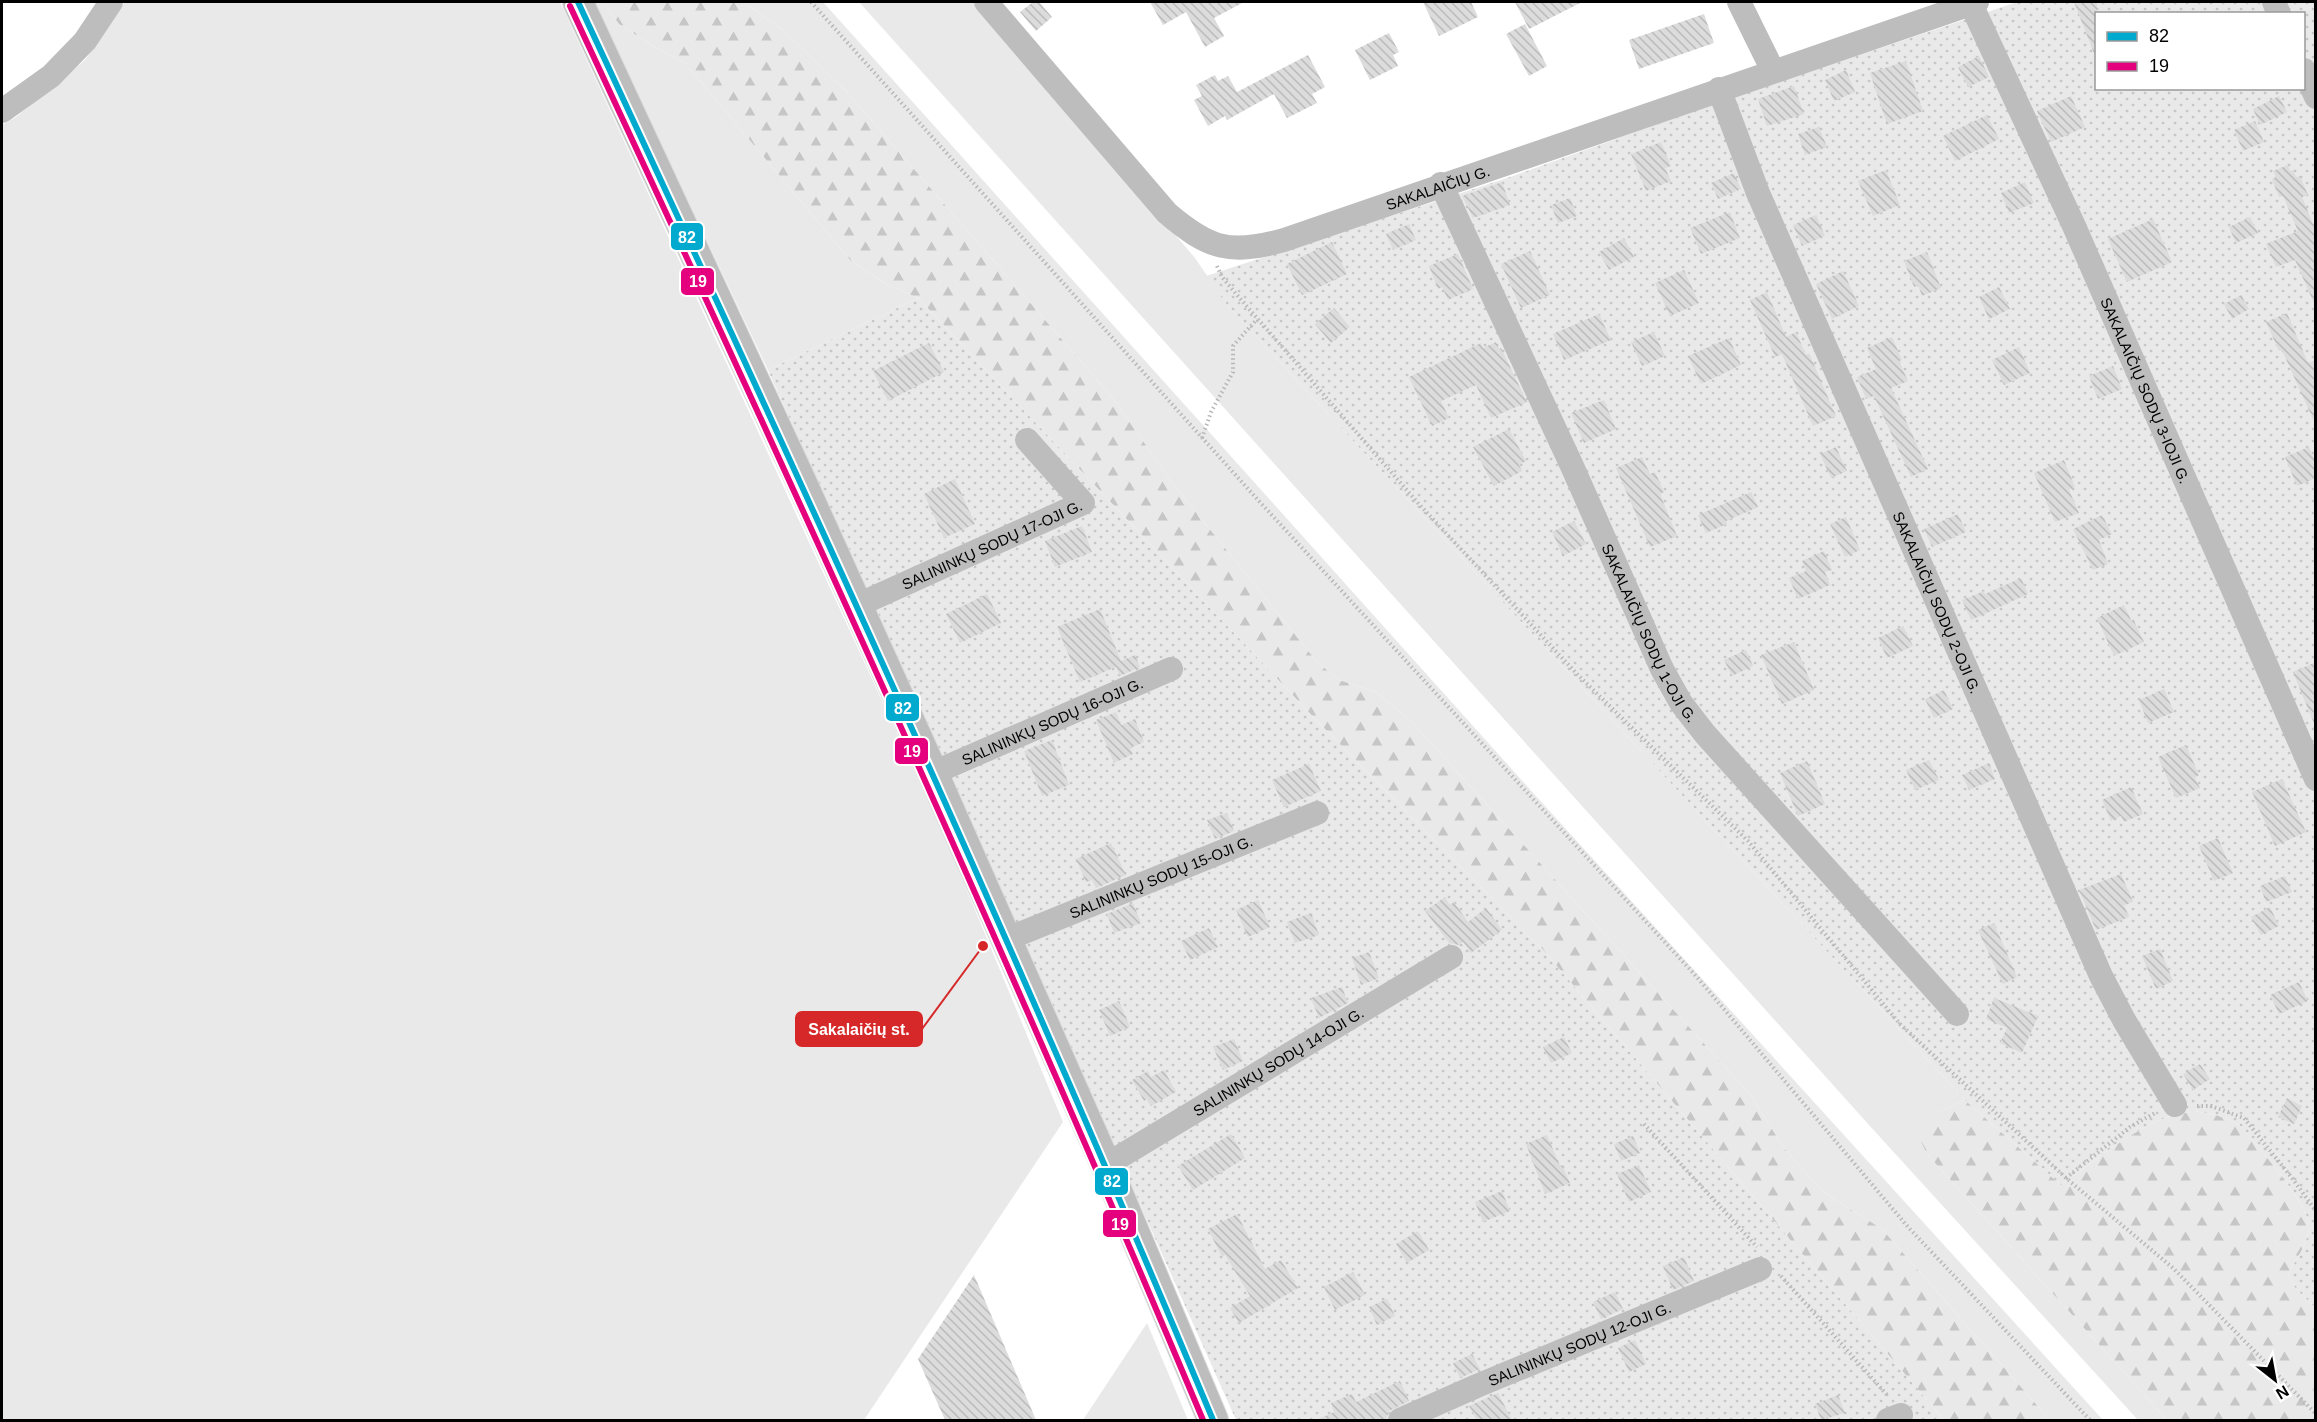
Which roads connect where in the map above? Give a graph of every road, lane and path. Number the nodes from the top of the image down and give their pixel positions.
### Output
1 (111, 2) edge
2 (578, 2) edge
3 (811, 2) edge
4 (986, 2) edge
5 (1739, 2) edge
6 (1974, 3) edge
7 (1773, 71) junction
8 (2305, 72) edge
9 (1719, 89) junction
10 (2316, 97) edge
11 (2, 111) edge
12 (1441, 184) junction
13 (1216, 246) junction
14 (1257, 319) junction
15 (1202, 438) junction
16 (1027, 440) dead end
17 (858, 605) junction
18 (1172, 669) dead end
19 (933, 773) junction
20 (2316, 779) edge
21 (1317, 813) dead end
22 (1007, 939) junction
23 (1451, 957) dead end
24 (1957, 1014) dead end
25 (2175, 1105) junction
26 (1106, 1165) junction
27 (2066, 1178) junction
28 (2316, 1211) edge
29 (1761, 1269) dead end
30 (2316, 1414) edge
31 (1213, 1420) edge
32 (1400, 1420) edge
33 (2090, 1420) edge

1 - 11 street
2 - 17 main road
3 - 15 path
4 - 13 street, SAKALAIČIŲ G.
5 - 7 street
6 - 7 street, SAKALAIČIŲ G.
6 - 20 street, SAKALAIČIŲ SODŲ 3-IOJI G.
7 - 9 street, SAKALAIČIŲ G.
8 - 10 street
9 - 12 street, SAKALAIČIŲ G.
9 - 25 street, SAKALAIČIŲ SODŲ 2-OJI G.
12 - 13 street, SAKALAIČIŲ G.
12 - 24 street, SAKALAIČIŲ SODŲ 1-OJI G.
13 - 14 path
14 - 15 path
14 - 27 path
15 - 33 path
16 - 17 street, SALININKŲ SODŲ 17-OJI G.
17 - 19 main road
18 - 19 street, SALININKŲ SODŲ 16-OJI G.
19 - 22 main road
21 - 22 street, SALININKŲ SODŲ 15-OJI G.
22 - 26 main road
23 - 26 street, SALININKŲ SODŲ 14-OJI G.
25 - 27 path
25 - 28 path
26 - 31 main road
27 - 30 path
29 - 32 street, SALININKŲ SODŲ 12-OJI G.

